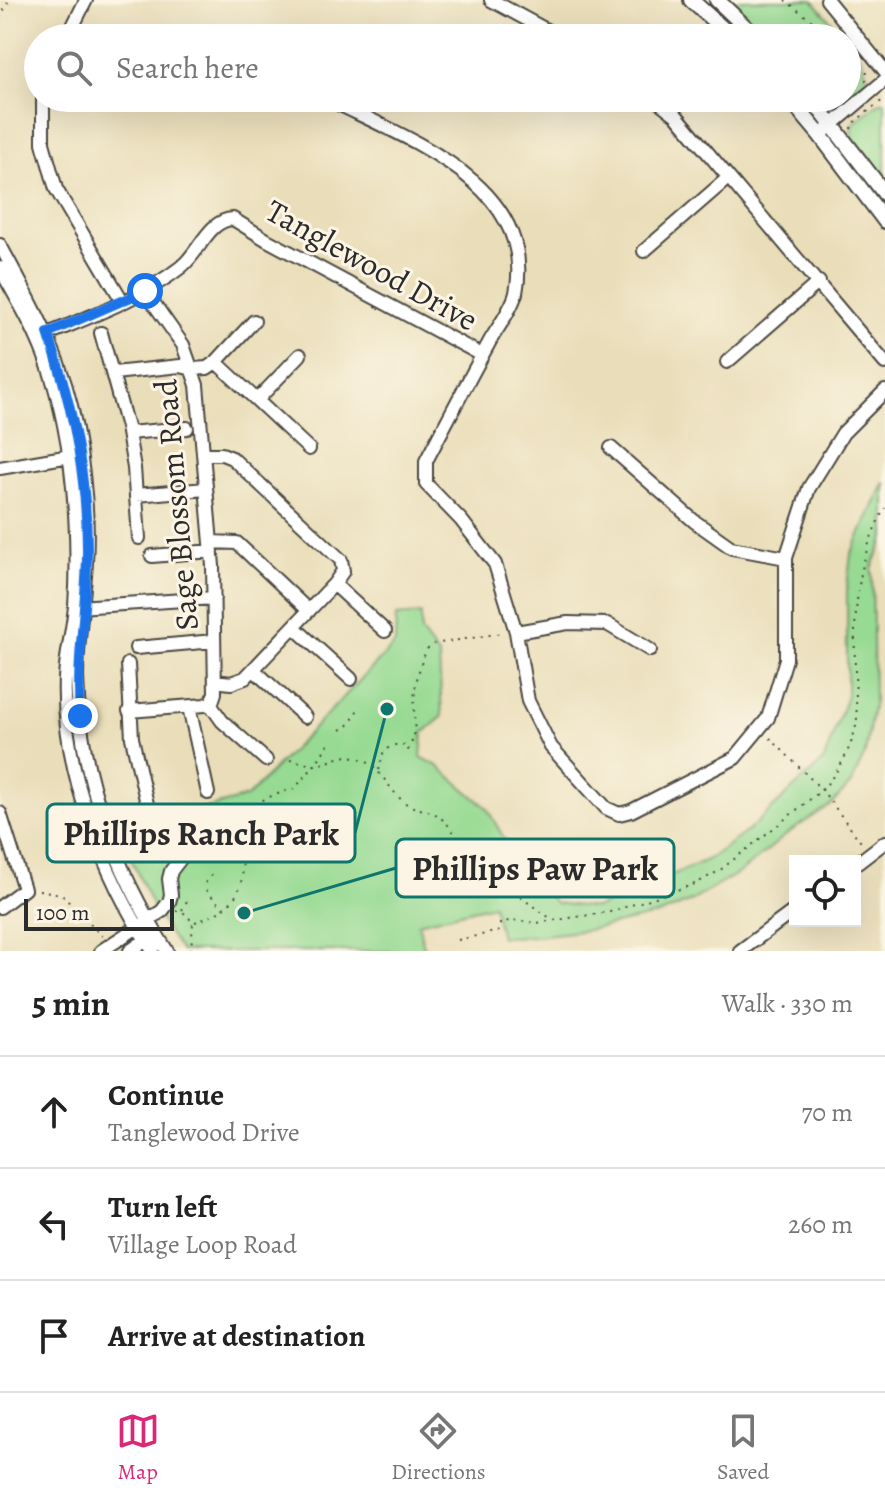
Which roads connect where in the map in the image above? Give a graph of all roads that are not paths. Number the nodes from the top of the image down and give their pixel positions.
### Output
1 (86, 0) edge
2 (491, 0) edge
3 (691, 0) edge
4 (717, 0) edge
5 (827, 0) edge
6 (74, 24) edge
7 (535, 24) edge
8 (718, 24) edge
9 (742, 24) edge
10 (847, 24) edge
11 (861, 42) edge
12 (885, 71) edge
13 (885, 80) edge
14 (861, 100) edge
15 (43, 112) edge
16 (353, 112) edge
17 (672, 112) edge
18 (801, 112) edge
19 (823, 112) edge
20 (847, 112) edge
21 (833, 124) junction
22 (820, 135) junction
23 (728, 178) junction
24 (885, 194) edge
25 (885, 221) edge
26 (0, 245) edge
27 (644, 251) dead end
28 (0, 268) edge
29 (819, 282) junction
30 (145, 291) junction
31 (123, 302) junction
32 (254, 321) dead end
33 (101, 333) dead end
34 (43, 336) junction
35 (300, 355) dead end
36 (482, 355) junction
37 (216, 362) junction
38 (727, 362) dead end
39 (885, 363) edge
40 (193, 369) junction
41 (114, 373) junction
42 (885, 391) edge
43 (257, 400) junction
44 (187, 428) dead end
45 (128, 433) junction
46 (611, 448) dead end
47 (309, 449) dead end
48 (204, 454) junction
49 (74, 456) junction
50 (0, 468) edge
51 (206, 489) junction
52 (136, 495) junction
53 (139, 538) dead end
54 (211, 546) junction
55 (152, 556) dead end
56 (786, 558) junction
57 (334, 584) junction
58 (214, 598) junction
59 (79, 607) junction
60 (309, 611) junction
61 (294, 627) junction
62 (385, 631) dead end
63 (509, 632) junction
64 (214, 641) junction
65 (136, 648) dead end
66 (650, 650) dead end
67 (128, 664) dead end
68 (254, 670) junction
69 (351, 679) dead end
70 (215, 681) junction
71 (210, 704) junction
72 (189, 707) junction
73 (129, 711) junction
74 (305, 717) dead end
75 (266, 760) dead end
76 (208, 793) dead end
77 (0, 813) edge
78 (100, 830) junction
79 (197, 837) dead end
80 (885, 842) edge
81 (861, 860) edge
82 (0, 907) edge
83 (789, 914) edge
84 (142, 924) junction
85 (152, 942) edge
86 (101, 951) edge
87 (130, 951) edge
88 (167, 951) edge
89 (740, 951) edge

1 - 6 street
2 - 7 street
3 - 8 main road
4 - 9 main road
5 - 10 street
11 - 12 street
13 - 14 street
15 - 31 street
16 - 36 street
17 - 23 street
18 - 22 main road
19 - 21 main road
20 - 21 street
21 - 22 street
21 - 24 main road
22 - 25 main road
23 - 27 street
23 - 29 street
26 - 34 street
28 - 34 street
29 - 38 street
29 - 39 street
30 - 31 street, Tanglewood Drive
30 - 36 street, Tanglewood Drive
30 - 40 street, Sage Blossom Road
31 - 34 street, Tanglewood Drive
32 - 37 street
33 - 41 street
34 - 49 street
35 - 43 street
36 - 63 street
37 - 40 street
37 - 43 street
40 - 41 street
40 - 48 street, Sage Blossom Road
41 - 45 street
42 - 56 street
43 - 47 street
44 - 45 street
45 - 52 street
46 - 56 street
48 - 51 street, Sage Blossom Road
48 - 57 street
49 - 50 street
49 - 59 street
51 - 52 street
51 - 54 street, Sage Blossom Road
52 - 53 street
54 - 55 street
54 - 58 street, Sage Blossom Road
54 - 60 street
56 - 63 street
57 - 60 street
57 - 62 street
58 - 59 street
58 - 64 street, Sage Blossom Road
59 - 78 street
60 - 61 street
61 - 68 street
61 - 69 street
63 - 66 street
64 - 65 street
64 - 70 street, Sage Blossom Road
67 - 73 street
68 - 70 street
68 - 74 street
70 - 71 street, Sage Blossom Road
71 - 72 street
71 - 75 street
72 - 73 street
72 - 76 street
73 - 78 street
77 - 82 street
78 - 84 street
79 - 84 street
80 - 81 street
83 - 89 street
84 - 85 street
84 - 86 street
85 - 87 street
85 - 88 street

